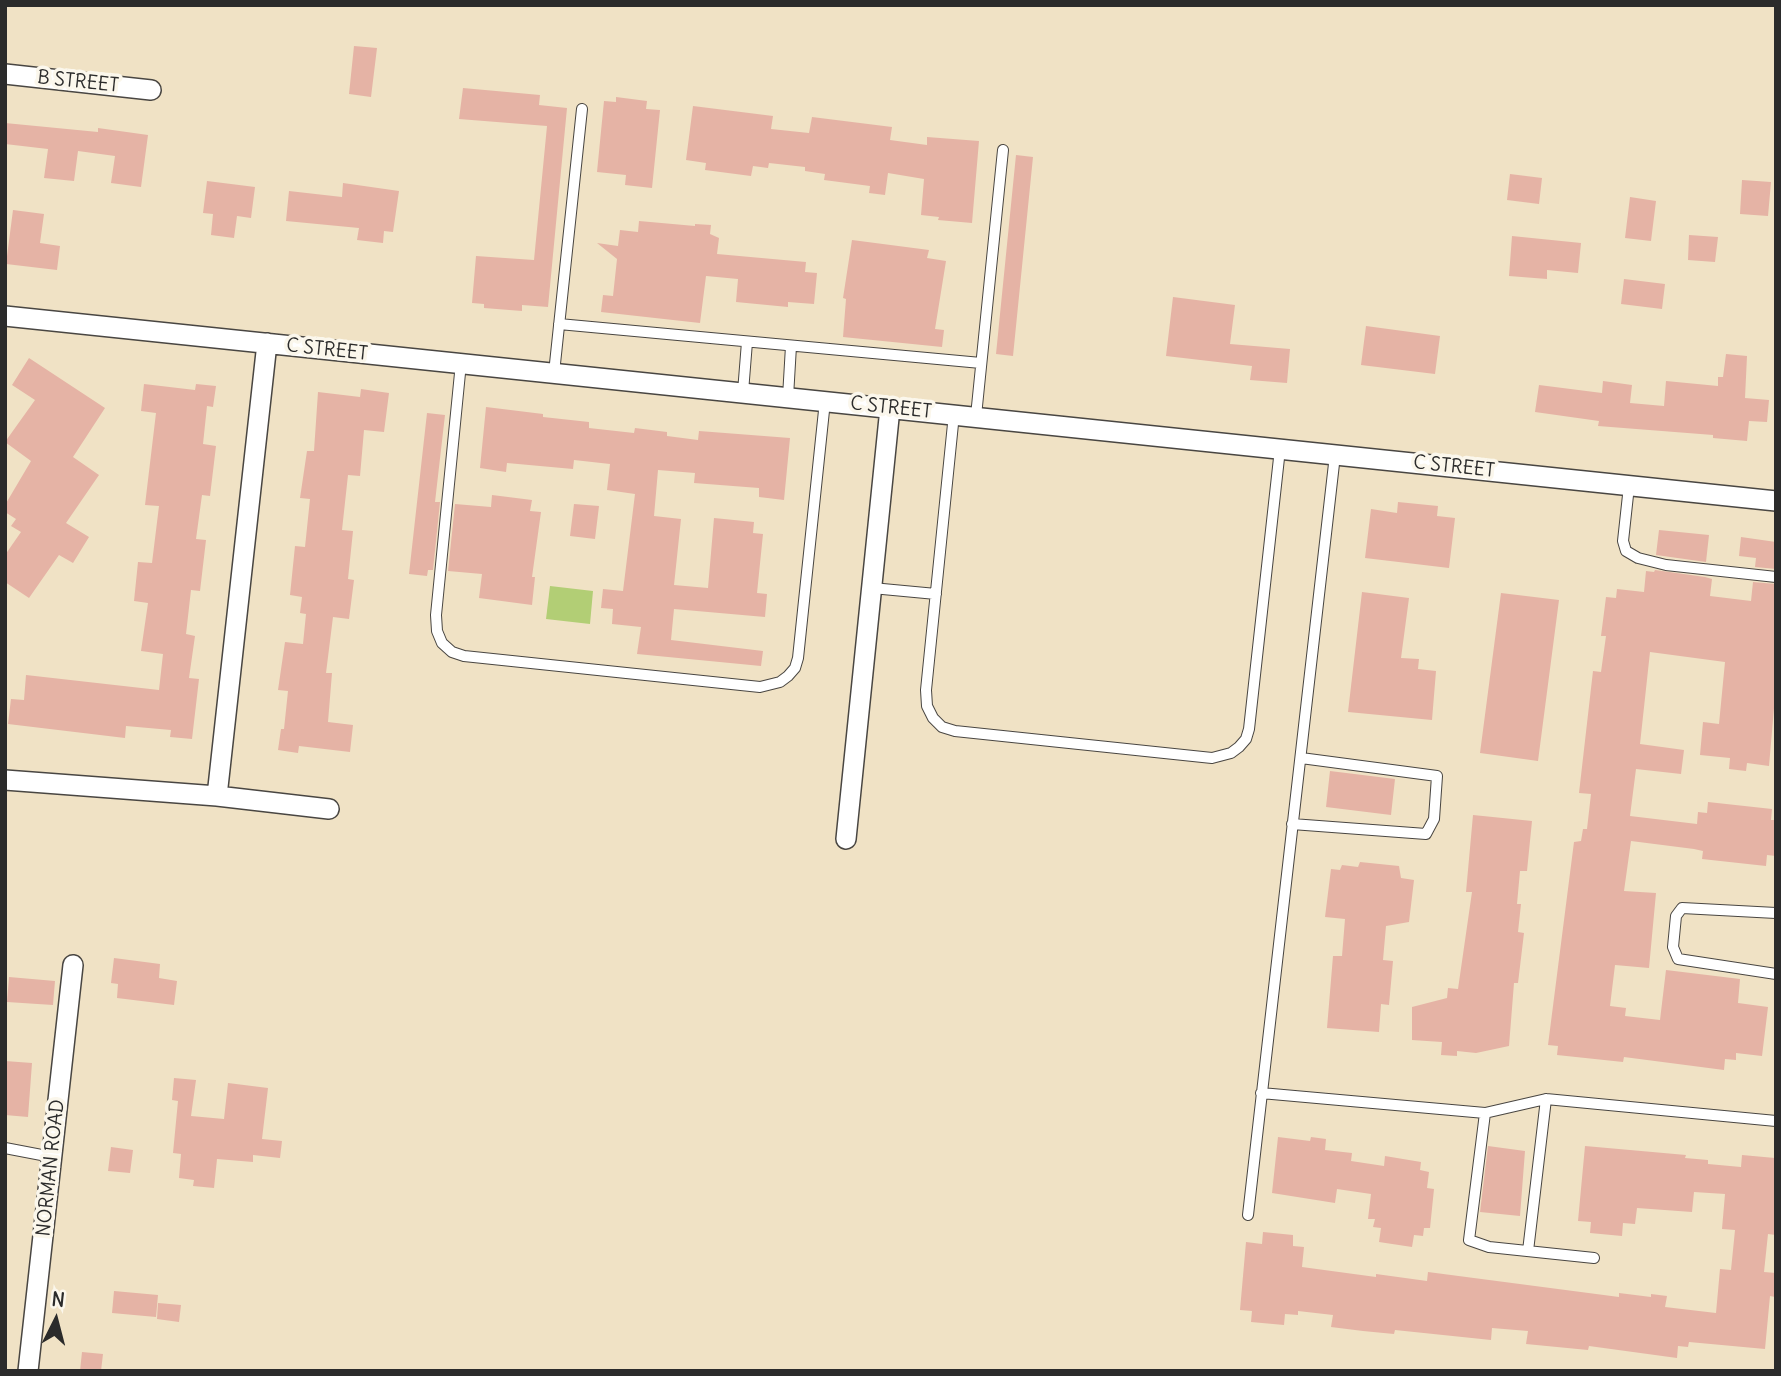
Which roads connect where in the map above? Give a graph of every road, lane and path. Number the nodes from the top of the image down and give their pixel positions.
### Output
1 (5, 74) edge
2 (151, 90) dead end
3 (582, 109) dead end
4 (1003, 150) dead end
5 (5, 316) edge
6 (559, 324) junction
7 (747, 341) junction
8 (267, 344) junction
9 (791, 346) junction
10 (461, 363) junction
11 (981, 363) junction
12 (554, 373) junction
13 (743, 393) junction
14 (788, 397) junction
15 (825, 401) junction
16 (890, 408) junction
17 (954, 414) junction
18 (976, 416) junction
19 (1280, 449) junction
20 (1335, 455) junction
21 (1629, 486) junction
22 (1776, 501) edge
23 (1776, 577) edge
24 (872, 588) junction
25 (936, 594) junction
26 (1300, 758) junction
27 (5, 780) edge
28 (217, 796) junction
29 (330, 809) dead end
30 (1292, 824) junction
31 (846, 839) dead end
32 (1776, 913) edge
33 (73, 965) dead end
34 (1776, 974) edge
35 (1261, 1093) junction
36 (1546, 1100) junction
37 (1485, 1113) junction
38 (1776, 1121) edge
39 (5, 1148) edge
40 (52, 1157) junction
41 (1248, 1215) dead end
42 (1528, 1251) junction
43 (1594, 1258) dead end
44 (28, 1371) edge

1 - 2 street, B STREET
3 - 6 lane
4 - 11 lane
5 - 8 street, C STREET
6 - 7 lane
6 - 12 lane
7 - 9 lane
7 - 13 lane
8 - 10 street, C STREET
8 - 28 street
9 - 11 lane
9 - 14 lane
10 - 12 street, C STREET
10 - 15 lane
11 - 18 lane
12 - 13 street, C STREET
13 - 14 street, C STREET
14 - 15 street, C STREET
15 - 16 street, C STREET
16 - 17 street, C STREET
16 - 24 street
17 - 18 street, C STREET
17 - 25 lane
18 - 19 street, C STREET
19 - 20 street, C STREET
19 - 25 lane
20 - 21 street, C STREET
20 - 26 lane
21 - 22 street, C STREET
21 - 23 lane
24 - 25 lane
24 - 31 street
26 - 30 lane
26 - 30 lane
27 - 28 street
28 - 29 street
30 - 35 lane
32 - 34 lane
33 - 40 street, NORMAN ROAD
35 - 37 lane
35 - 41 lane
36 - 37 lane
36 - 38 lane
36 - 42 lane
37 - 42 lane
39 - 40 lane
40 - 44 street, NORMAN ROAD
42 - 43 lane

